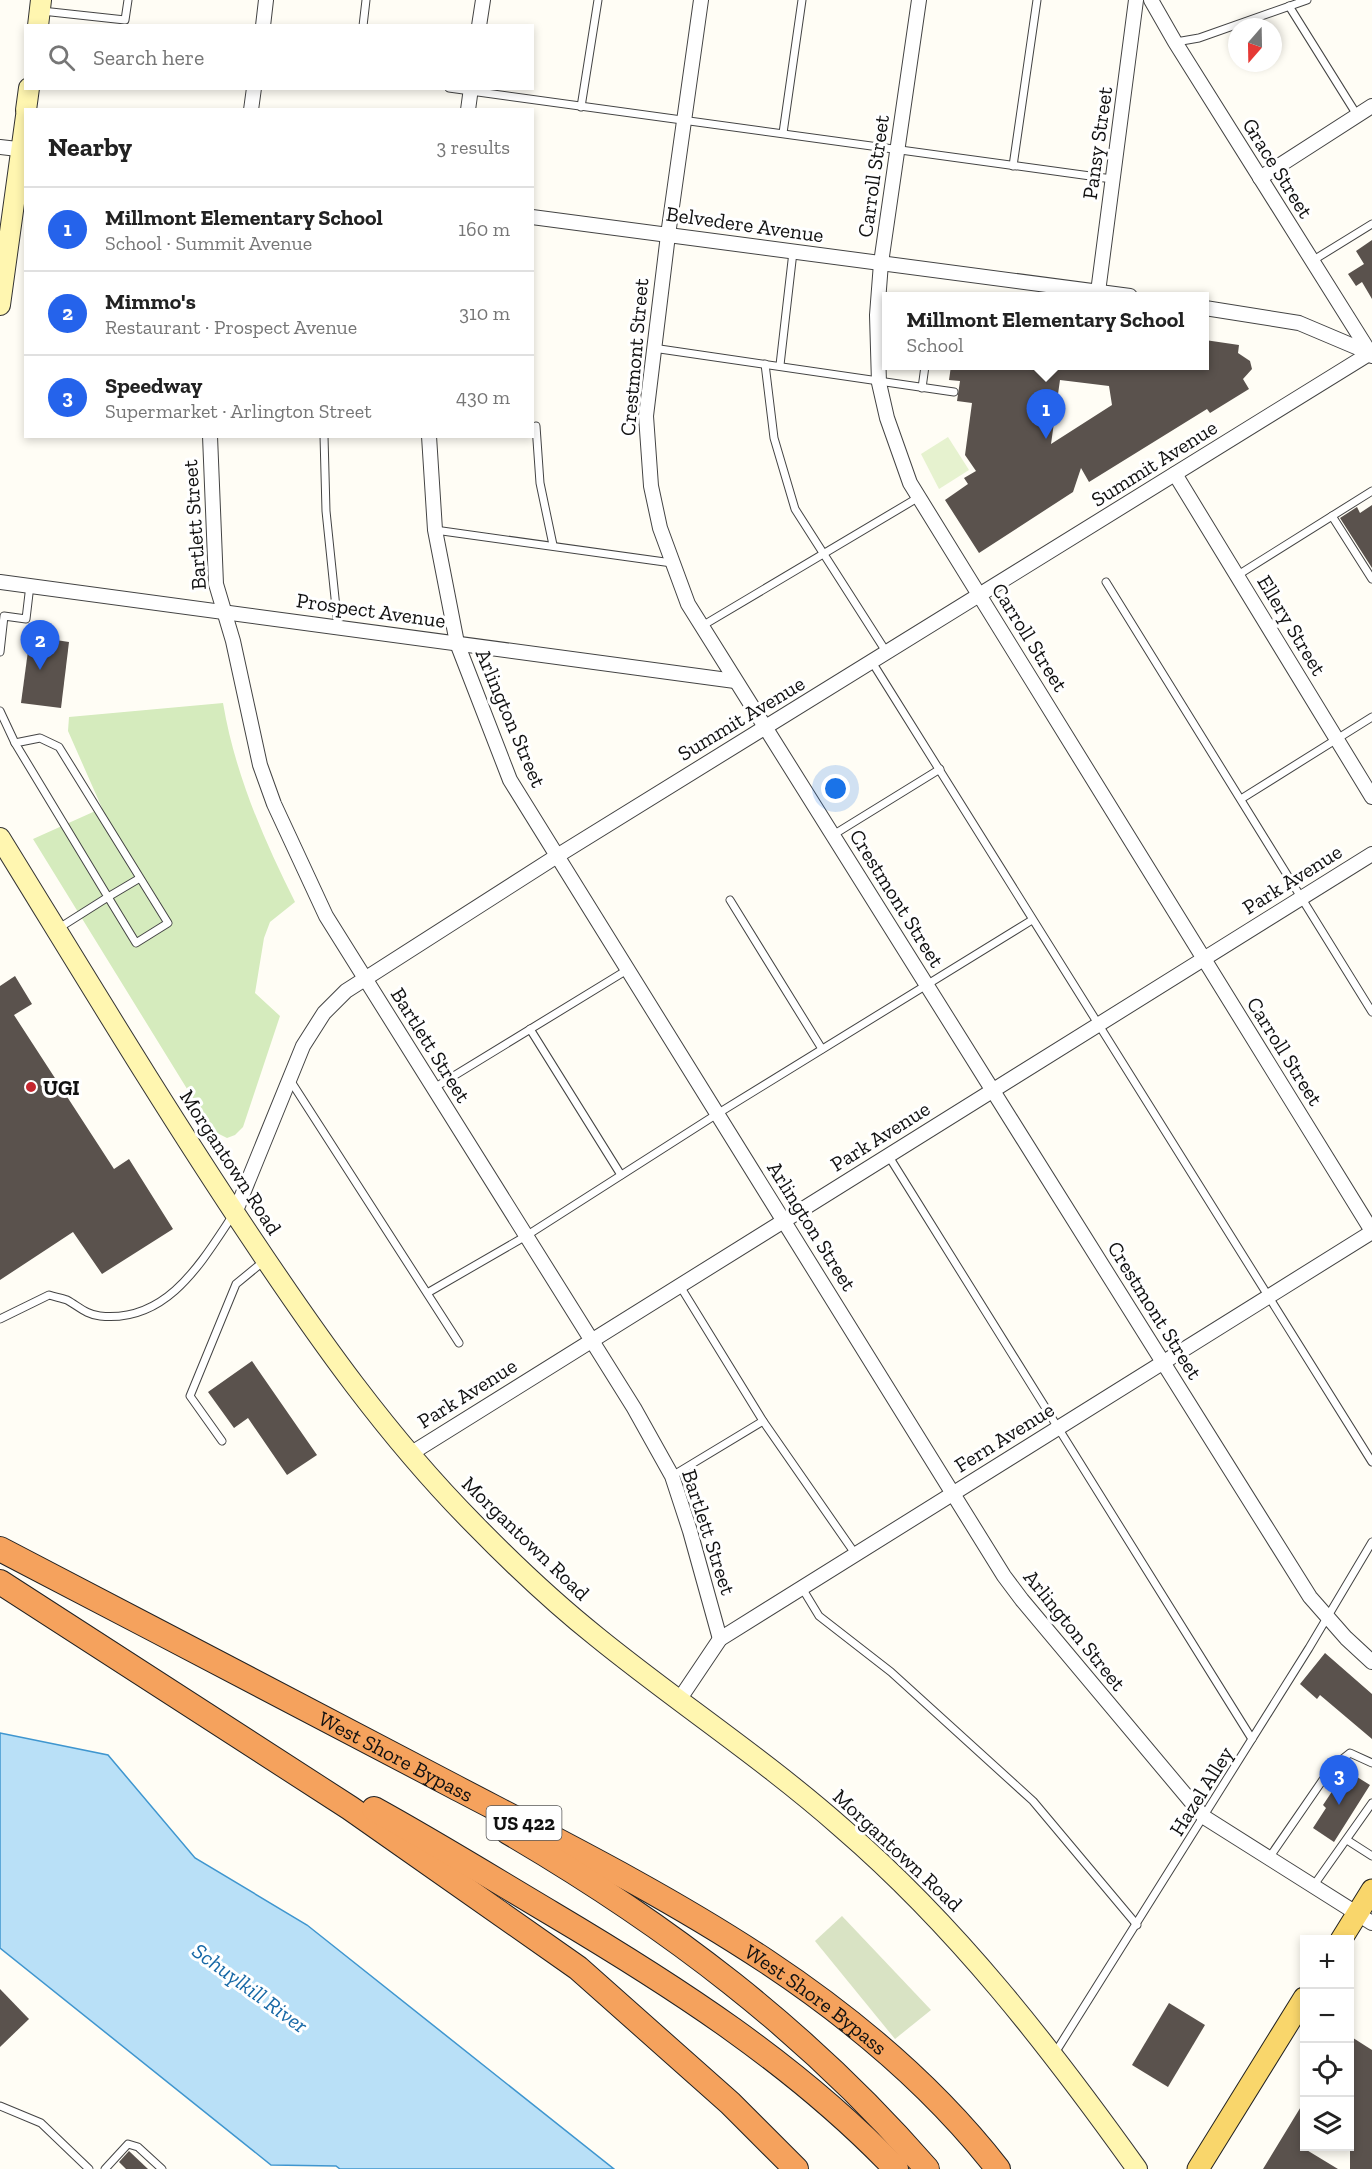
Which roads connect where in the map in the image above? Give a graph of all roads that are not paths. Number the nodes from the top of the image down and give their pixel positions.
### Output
1 (128, 0) edge
2 (266, 0) edge
3 (366, 0) edge
4 (483, 0) edge
5 (598, 0) edge
6 (701, 0) edge
7 (802, 0) edge
8 (918, 0) edge
9 (1037, 0) edge
10 (1136, 0) edge
11 (1151, 0) edge
12 (1307, 0) edge
13 (1289, 6) junction
14 (39, 12) edge
15 (263, 24) edge
16 (363, 24) edge
17 (479, 24) edge
18 (1175, 42) junction
19 (29, 90) edge
20 (254, 90) edge
21 (471, 90) edge
22 (1372, 106) edge
23 (581, 107) junction
24 (26, 108) edge
25 (251, 108) edge
26 (468, 108) edge
27 (1357, 115) junction
28 (684, 120) junction
29 (783, 133) junction
30 (0, 147) edge
31 (23, 150) edge
32 (898, 150) junction
33 (1013, 166) junction
34 (1260, 178) junction
35 (1113, 179) junction
36 (534, 217) edge
37 (1372, 224) edge
38 (668, 235) junction
39 (793, 251) junction
40 (1312, 261) junction
41 (881, 263) junction
42 (1098, 292) joint
43 (0, 305) edge
44 (1209, 309) edge
45 (653, 348) junction
46 (1371, 354) edge
47 (765, 364) junction
48 (780, 365) junction
49 (924, 370) edge
50 (879, 383) junction
51 (922, 388) junction
52 (954, 392) dead end
53 (536, 426) dead end
54 (210, 438) edge
55 (324, 438) edge
56 (429, 438) edge
57 (1175, 474) junction
58 (1372, 490) edge
59 (919, 497) junction
60 (1332, 516) junction
61 (435, 530) junction
62 (553, 545) junction
63 (824, 553) junction
64 (672, 563) junction
65 (1238, 575) junction
66 (1372, 579) edge
67 (0, 582) edge
68 (1106, 582) dead end
69 (30, 585) junction
70 (980, 596) junction
71 (224, 612) junction
72 (702, 626) junction
73 (338, 627) junction
74 (457, 643) junction
75 (0, 652) edge
76 (887, 653) junction
77 (872, 662) junction
78 (735, 681) junction
79 (0, 711) edge
80 (1372, 717) edge
81 (765, 728) junction
82 (1335, 740) junction
83 (15, 743) junction
84 (940, 770) junction
85 (1372, 797) edge
86 (1241, 799) junction
87 (833, 835) junction
88 (0, 838) edge
89 (1372, 854) edge
90 (557, 856) junction
91 (140, 878) junction
92 (108, 897) junction
93 (1302, 898) junction
94 (730, 900) dead end
95 (1032, 920) junction
96 (57, 930) junction
97 (1203, 959) junction
98 (627, 970) junction
99 (364, 978) junction
100 (927, 984) junction
101 (1372, 1012) edge
102 (1098, 1024) junction
103 (530, 1029) junction
104 (822, 1049) junction
105 (290, 1079) junction
106 (434, 1088) junction
107 (993, 1090) junction
108 (717, 1114) junction
109 (888, 1155) junction
110 (621, 1174) junction
111 (235, 1213) junction
112 (784, 1221) junction
113 (1372, 1232) edge
114 (526, 1236) junction
115 (266, 1260) junction
116 (680, 1285) junction
117 (429, 1292) junction
118 (1268, 1297) junction
119 (0, 1319) edge
120 (592, 1341) junction
121 (459, 1343) dead end
122 (1164, 1362) junction
123 (762, 1421) junction
124 (1058, 1428) junction
125 (222, 1442) dead end
126 (410, 1454) junction
127 (1372, 1462) edge
128 (672, 1476) junction
129 (953, 1494) junction
130 (1372, 1542) edge
131 (0, 1549) edge
132 (856, 1555) junction
133 (0, 1582) edge
134 (802, 1588) junction
135 (1327, 1617) junction
136 (720, 1639) junction
137 (1372, 1662) edge
138 (247, 1677) junction
139 (679, 1700) junction
140 (205, 1714) junction
141 (1252, 1739) junction
142 (1372, 1763) edge
143 (1372, 1803) edge
144 (1204, 1817) junction
145 (1347, 1840) junction
146 (1372, 1856) edge
147 (1269, 1857) junction
148 (1314, 1885) junction
149 (1372, 1890) edge
150 (1365, 1918) edge
151 (1137, 1925) junction
152 (1346, 1935) edge
153 (1300, 2006) edge
154 (1053, 2055) junction
155 (0, 2106) edge
156 (89, 2169) edge
157 (105, 2169) edge
158 (162, 2169) edge
159 (796, 2169) edge
160 (896, 2169) edge
161 (927, 2169) edge
162 (999, 2169) edge
163 (1137, 2169) edge
164 (1198, 2169) edge

1 - 14 lane
2 - 15 street
3 - 16 lane
4 - 17 street
5 - 23 lane
6 - 28 street, Crestmont Street
7 - 29 lane
8 - 32 street, Carroll Street
9 - 33 lane
10 - 35 street, Pansy Street
11 - 18 street, Grace Street
12 - 13 lane
13 - 18 lane
13 - 27 lane
18 - 34 street, Grace Street
19 - 24 main road
20 - 25 street
21 - 23 lane
21 - 26 street
22 - 27 street
23 - 28 lane
27 - 34 street
28 - 29 lane
28 - 38 street, Crestmont Street
29 - 32 lane
30 - 31 street
31 - 43 main road
32 - 33 lane
32 - 41 street, Carroll Street
33 - 35 lane
34 - 40 street, Grace Street
35 - 42 street, Pansy Street
36 - 38 street, Belvedere Avenue
37 - 40 lane
38 - 39 street, Belvedere Avenue
38 - 45 street, Crestmont Street
39 - 41 street, Belvedere Avenue
39 - 48 lane
40 - 46 street, Grace Street
41 - 42 street, Belvedere Avenue
41 - 50 street, Carroll Street
44 - 46 street
45 - 47 lane
45 - 64 street, Crestmont Street
46 - 57 street, Summit Avenue
47 - 48 lane
47 - 63 lane
48 - 50 lane
49 - 51 lane
50 - 51 lane
50 - 59 street, Carroll Street
51 - 52 lane
53 - 62 lane
54 - 71 street, Bartlett Street
55 - 73 lane
56 - 61 street, Arlington Street
57 - 65 street, Ellery Street
57 - 70 street, Summit Avenue
58 - 60 lane
59 - 63 lane
59 - 70 street, Carroll Street
60 - 65 lane
60 - 66 lane
61 - 62 lane
61 - 74 street, Arlington Street
62 - 64 lane
63 - 72 lane
63 - 76 lane
64 - 72 street, Crestmont Street
65 - 82 street, Ellery Street
67 - 69 street, Prospect Avenue
68 - 86 lane
69 - 71 street, Prospect Avenue
69 - 75 lane
70 - 76 street, Summit Avenue
70 - 97 street, Carroll Street
71 - 73 street, Prospect Avenue
71 - 99 street, Bartlett Street
72 - 78 street, Crestmont Street
73 - 74 street, Prospect Avenue
74 - 78 street, Prospect Avenue
74 - 90 street, Arlington Street
76 - 77 street, Summit Avenue
77 - 81 street, Summit Avenue
77 - 84 lane
78 - 81 street, Crestmont Street
79 - 83 lane
80 - 82 lane
81 - 87 street, Crestmont Street
81 - 90 street, Summit Avenue
82 - 85 street, Ellery Street
82 - 86 lane
83 - 91 lane
83 - 92 lane
84 - 87 lane
84 - 95 lane
86 - 93 lane
87 - 100 street, Crestmont Street
88 - 96 main road, Morgantown Road
89 - 93 street, Park Avenue
90 - 98 street, Arlington Street
90 - 99 street, Summit Avenue
91 - 92 lane
91 - 92 lane
92 - 96 lane
93 - 97 street, Park Avenue
93 - 101 lane
94 - 104 lane
95 - 100 lane
95 - 102 lane
96 - 111 main road, Morgantown Road
97 - 102 street, Park Avenue
97 - 113 street, Carroll Street
98 - 103 lane
98 - 108 street, Arlington Street
99 - 105 street, Summit Avenue
99 - 106 street, Bartlett Street
100 - 104 lane
100 - 107 street, Crestmont Street
102 - 107 street, Park Avenue
102 - 118 lane
103 - 106 lane
103 - 110 lane
104 - 108 lane
105 - 111 street, Summit Avenue
105 - 117 lane
106 - 114 street, Bartlett Street
107 - 109 street, Park Avenue
107 - 122 street, Crestmont Street
108 - 110 lane
108 - 112 street, Arlington Street
109 - 112 street, Park Avenue
109 - 124 lane
110 - 114 lane
111 - 115 main road, Morgantown Road
111 - 119 lane
112 - 116 street, Park Avenue
112 - 129 street, Arlington Street
113 - 118 street, Fern Avenue
114 - 117 lane
114 - 120 street, Bartlett Street
115 - 125 lane
115 - 126 main road, Morgantown Road
116 - 120 street, Park Avenue
116 - 123 lane
117 - 121 lane
118 - 122 street, Fern Avenue
118 - 127 lane
120 - 126 street, Park Avenue
120 - 128 street, Bartlett Street
122 - 124 street, Fern Avenue
122 - 135 street, Crestmont Street
123 - 128 lane
123 - 132 lane
124 - 129 street, Fern Avenue
124 - 141 lane
126 - 139 main road, Morgantown Road
128 - 136 street, Bartlett Street
129 - 132 street, Fern Avenue
129 - 144 street, Arlington Street
130 - 135 lane, Hazel Alley
131 - 138 highway, West Shore Bypass / US 422
132 - 134 street, Fern Avenue
133 - 140 highway
134 - 136 street, Fern Avenue
134 - 151 lane
135 - 137 street, Crestmont Street
135 - 141 lane, Hazel Alley
136 - 139 street, Fern Avenue
138 - 161 highway
138 - 162 highway, West Shore Bypass / US 422
139 - 154 main road, Morgantown Road
140 - 159 highway
140 - 160 highway
141 - 144 lane, Hazel Alley
142 - 147 lane
143 - 145 lane
144 - 147 street, Arlington Street
144 - 151 lane, Hazel Alley
145 - 146 lane
145 - 148 lane
147 - 148 street, Arlington Street
148 - 150 street, Arlington Street
149 - 150 main road
150 - 152 main road
151 - 154 lane, Hazel Alley
153 - 164 main road
154 - 163 main road, Morgantown Road
155 - 156 lane
157 - 158 lane

